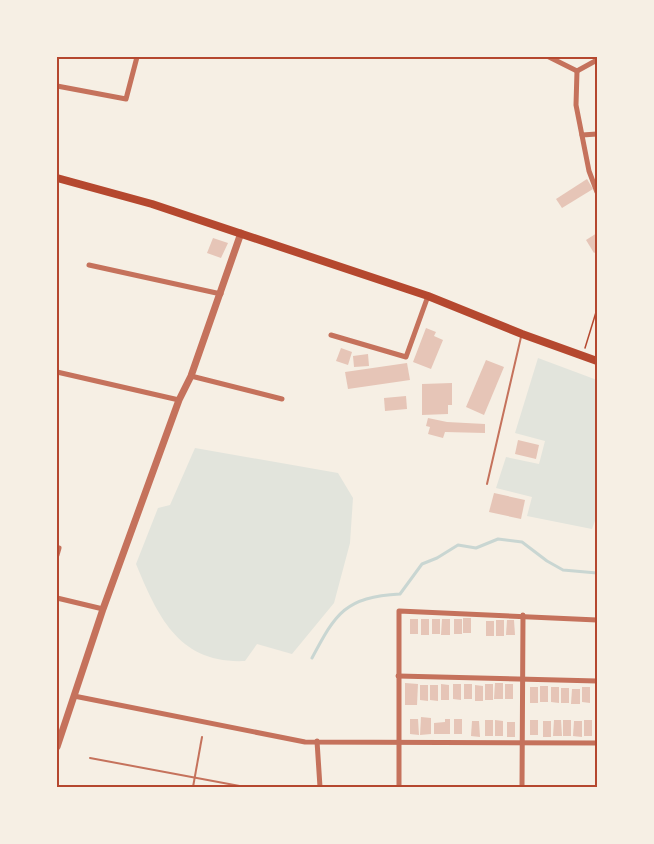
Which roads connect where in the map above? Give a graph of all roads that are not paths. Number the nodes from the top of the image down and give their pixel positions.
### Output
1 (137, 57) edge
2 (549, 57) edge
3 (597, 60) edge
4 (577, 71) junction
5 (57, 86) edge
6 (597, 134) edge
7 (582, 135) junction
8 (57, 178) edge
9 (597, 192) edge
10 (241, 233) junction
11 (89, 265) dead end
12 (221, 294) junction
13 (428, 296) junction
14 (332, 334) dead end
15 (522, 334) junction
16 (597, 361) edge
17 (57, 372) edge
18 (191, 376) junction
19 (282, 399) dead end
20 (179, 400) junction
21 (488, 484) dead end
22 (59, 548) dead end
23 (57, 555) edge
24 (57, 598) edge
25 (103, 609) junction
26 (523, 615) junction
27 (597, 620) edge
28 (398, 676) junction
29 (522, 679) junction
30 (597, 681) edge
31 (74, 696) junction
32 (202, 737) dead end
33 (317, 741) junction
34 (399, 741) junction
35 (523, 742) junction
36 (597, 743) edge
37 (57, 747) edge
38 (90, 758) dead end
39 (195, 777) junction
40 (193, 787) edge
41 (245, 787) edge
42 (320, 787) edge
43 (399, 787) edge
44 (522, 787) edge

1 - 5 street
2 - 4 street
3 - 4 street
4 - 7 street
6 - 7 street
7 - 9 street
8 - 10 main road
10 - 12 street
10 - 13 main road
11 - 12 street
12 - 18 street
13 - 14 street
13 - 15 main road
15 - 16 main road
15 - 21 lane
17 - 20 street
18 - 19 street
18 - 20 street
20 - 25 street
22 - 23 street
24 - 25 street
25 - 31 street
26 - 27 street
26 - 28 street
26 - 29 street
28 - 29 street
28 - 34 street
29 - 30 street
29 - 35 street
31 - 33 street
31 - 37 street
32 - 39 lane
33 - 34 street
33 - 42 street
34 - 35 street
34 - 43 street
35 - 36 street
35 - 44 street
38 - 39 lane
39 - 40 lane
39 - 41 lane

